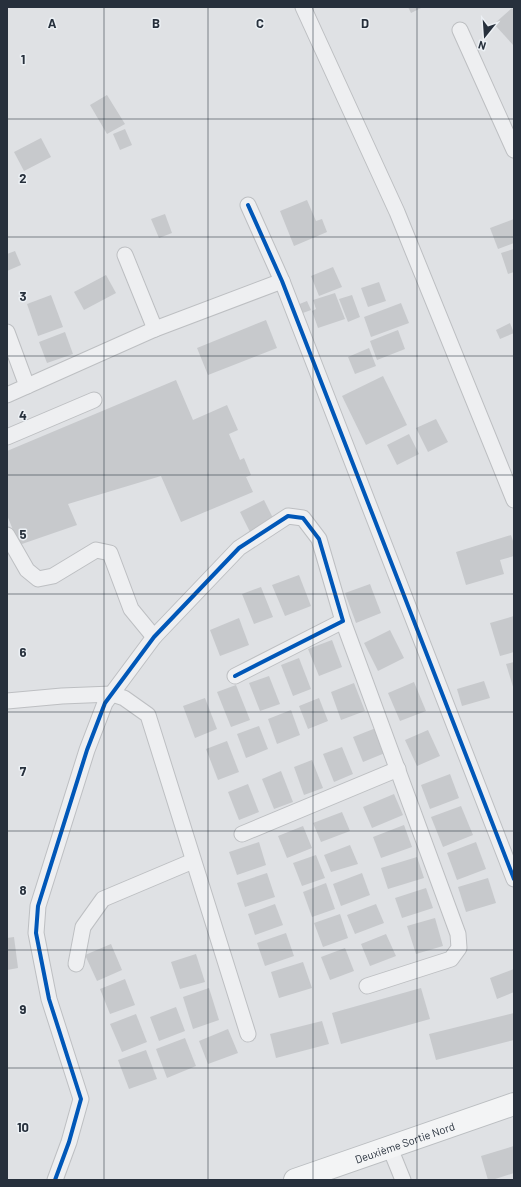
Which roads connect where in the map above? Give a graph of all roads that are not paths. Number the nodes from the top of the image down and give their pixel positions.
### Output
1 (302, 7) edge
2 (460, 30) dead end
3 (514, 150) edge
4 (248, 205) dead end
5 (125, 255) dead end
6 (282, 281) junction
7 (155, 328) junction
8 (7, 332) edge
9 (27, 386) junction
10 (7, 395) edge
11 (94, 400) dead end
12 (7, 437) edge
13 (514, 500) edge
14 (7, 535) edge
15 (343, 621) junction
16 (154, 637) junction
17 (235, 676) dead end
18 (112, 694) junction
19 (7, 701) edge
20 (398, 769) junction
21 (242, 834) dead end
22 (194, 861) junction
23 (514, 879) edge
24 (76, 964) dead end
25 (366, 986) dead end
26 (248, 1034) dead end
27 (514, 1104) edge
28 (390, 1148) junction
29 (55, 1180) edge
30 (295, 1180) edge
31 (403, 1180) edge

1 - 13 street
2 - 3 street
4 - 6 street
5 - 7 street
6 - 7 street
6 - 23 street
7 - 9 street
8 - 9 street
9 - 10 street
11 - 12 street
14 - 16 street
15 - 16 street
15 - 17 street
15 - 20 street
16 - 18 street
18 - 19 street
18 - 22 street
18 - 29 street
20 - 21 street
20 - 25 street
22 - 24 street
22 - 26 street
27 - 28 main road, Deuxième Sortie Nord
28 - 30 main road, Deuxième Sortie Nord
28 - 31 street

